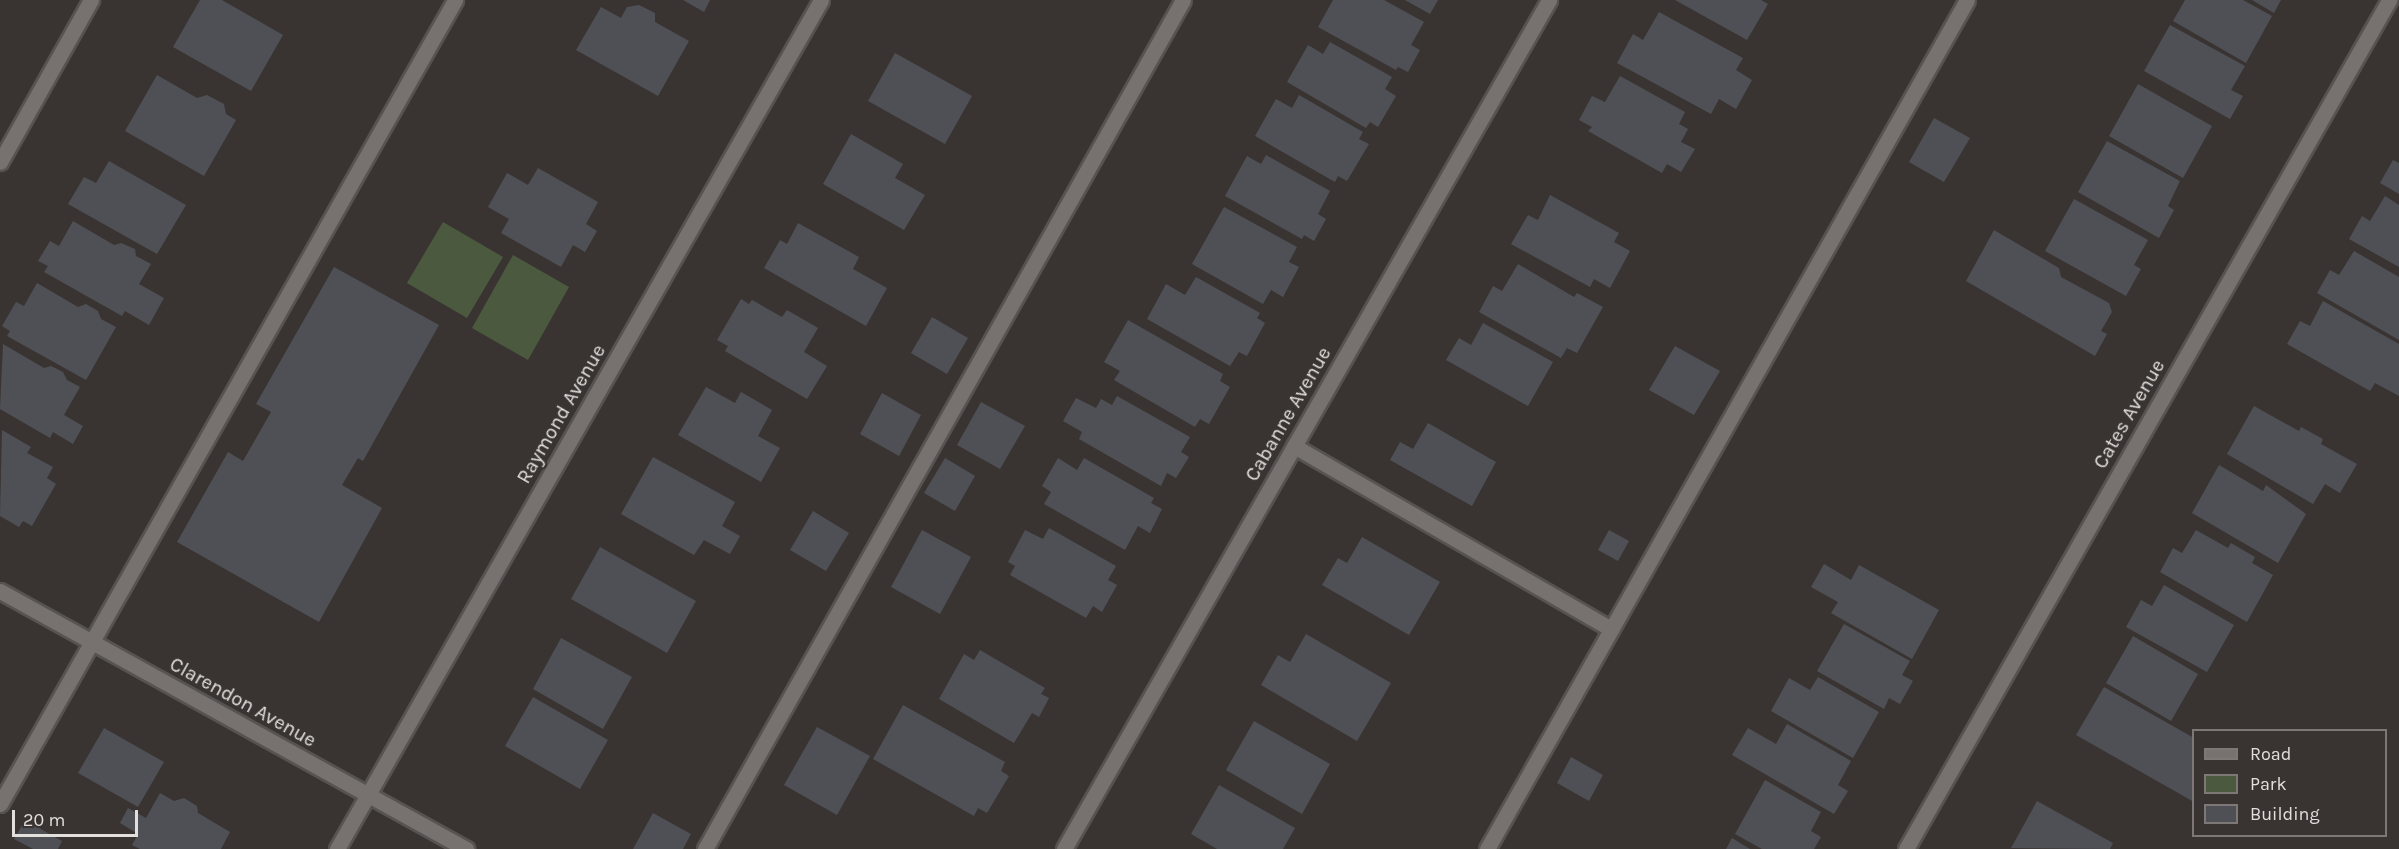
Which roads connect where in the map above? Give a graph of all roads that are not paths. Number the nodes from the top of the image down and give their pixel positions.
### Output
1 (91, 0) edge
2 (455, 0) edge
3 (821, 0) edge
4 (1184, 0) edge
5 (1549, 0) edge
6 (1967, 0) edge
7 (2390, 0) edge
8 (0, 162) edge
9 (1294, 446) junction
10 (0, 591) edge
11 (1611, 629) junction
12 (91, 642) junction
13 (368, 794) junction
14 (0, 804) edge
15 (337, 849) edge
16 (466, 849) edge
17 (705, 849) edge
18 (1064, 849) edge
19 (1486, 849) edge
20 (1906, 849) edge

1 - 8 street
2 - 12 street
3 - 13 street, Raymond Avenue
4 - 17 street
5 - 9 street, Cabanne Avenue
6 - 11 street
7 - 20 street, Cates Avenue
9 - 11 street
9 - 18 street, Cabanne Avenue
10 - 12 street, Clarendon Avenue
11 - 19 street
12 - 13 street, Clarendon Avenue
12 - 14 street
13 - 15 street, Raymond Avenue
13 - 16 street, Clarendon Avenue

